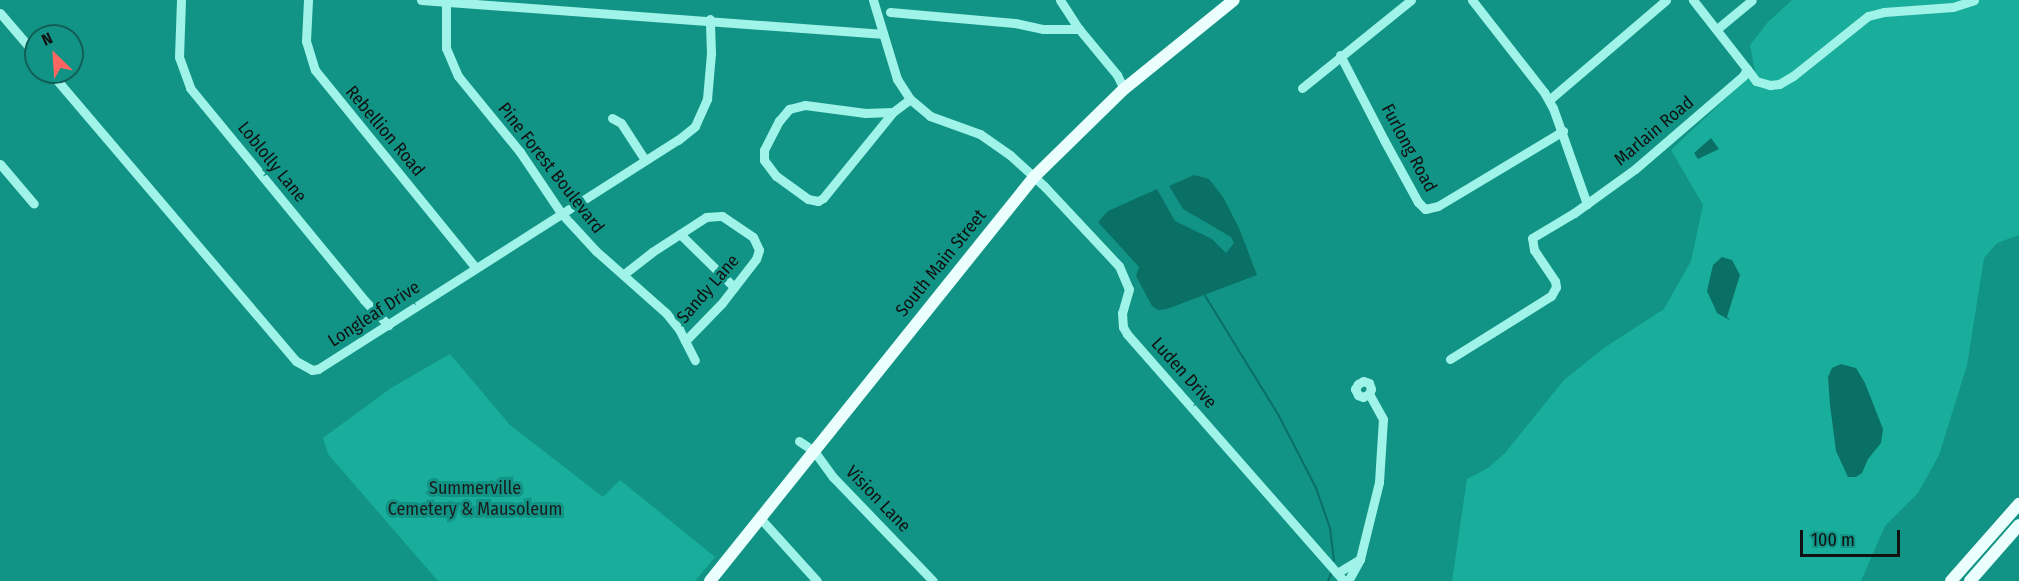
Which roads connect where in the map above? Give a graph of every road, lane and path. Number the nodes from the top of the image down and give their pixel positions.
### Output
1 (181, 0) edge
2 (308, 0) edge
3 (421, 0) edge
4 (873, 0) edge
5 (1059, 0) edge
6 (1234, 0) edge
7 (1411, 0) edge
8 (1472, 0) edge
9 (1666, 0) edge
10 (1693, 0) edge
11 (1752, 0) edge
12 (1974, 0) edge
13 (446, 2) junction
14 (890, 12) dead end
15 (0, 13) edge
16 (710, 20) junction
17 (1078, 29) junction
18 (1717, 29) junction
19 (881, 34) junction
20 (24, 41) edge
21 (1340, 55) junction
22 (1747, 69) junction
23 (60, 84) edge
24 (1302, 88) dead end
25 (1124, 89) junction
26 (910, 99) junction
27 (1549, 100) junction
28 (893, 112) junction
29 (612, 118) dead end
30 (1563, 131) junction
31 (645, 160) junction
32 (0, 164) edge
33 (1035, 177) junction
34 (34, 204) dead end
35 (1587, 204) junction
36 (561, 213) junction
37 (680, 234) junction
38 (476, 268) junction
39 (624, 274) junction
40 (734, 287) junction
41 (388, 325) junction
42 (685, 341) junction
43 (1450, 359) dead end
44 (695, 360) dead end
45 (1369, 394) dead end
46 (799, 441) dead end
47 (814, 451) junction
48 (2019, 504) edge
49 (760, 518) junction
50 (2019, 525) edge
51 (1360, 559) junction
52 (1337, 573) junction
53 (710, 581) edge
54 (817, 581) edge
55 (933, 581) edge
56 (1346, 581) edge
57 (1951, 581) edge
58 (1970, 581) edge

1 - 41 street, Loblolly Lane
2 - 38 street, Rebellion Road
3 - 13 street
4 - 19 street
5 - 17 street
6 - 25 main road, South Main Street
7 - 21 street
8 - 27 street
9 - 27 street
10 - 18 street
11 - 18 street
12 - 22 street
13 - 16 street
13 - 36 street, Pine Forest Boulevard
14 - 17 street
15 - 20 street
16 - 19 street
16 - 31 street, Longleaf Drive
17 - 25 street
18 - 22 street
19 - 26 street
21 - 24 street
21 - 30 street, Furlong Road
22 - 35 street, Marlain Road
23 - 41 street, Longleaf Drive
25 - 33 main road, South Main Street
26 - 28 street
26 - 33 street, Luden Drive
27 - 30 street
28 - 28 street
29 - 31 street
30 - 35 street
31 - 36 street, Longleaf Drive
32 - 34 street
33 - 47 main road, South Main Street
33 - 52 street, Luden Drive
35 - 43 street, Marlain Road
36 - 38 street, Longleaf Drive
36 - 39 street, Pine Forest Boulevard
37 - 39 street
37 - 40 street
37 - 40 street, Sandy Lane
38 - 41 street, Longleaf Drive
39 - 42 street, Pine Forest Boulevard
40 - 42 street, Sandy Lane
42 - 44 street, Pine Forest Boulevard
45 - 51 street
46 - 47 street, Vision Lane
47 - 49 main road, South Main Street
47 - 55 street, Vision Lane
48 - 57 main road
49 - 53 main road, South Main Street
49 - 54 street
50 - 58 main road
51 - 52 street
51 - 56 street
52 - 56 street, Luden Drive

